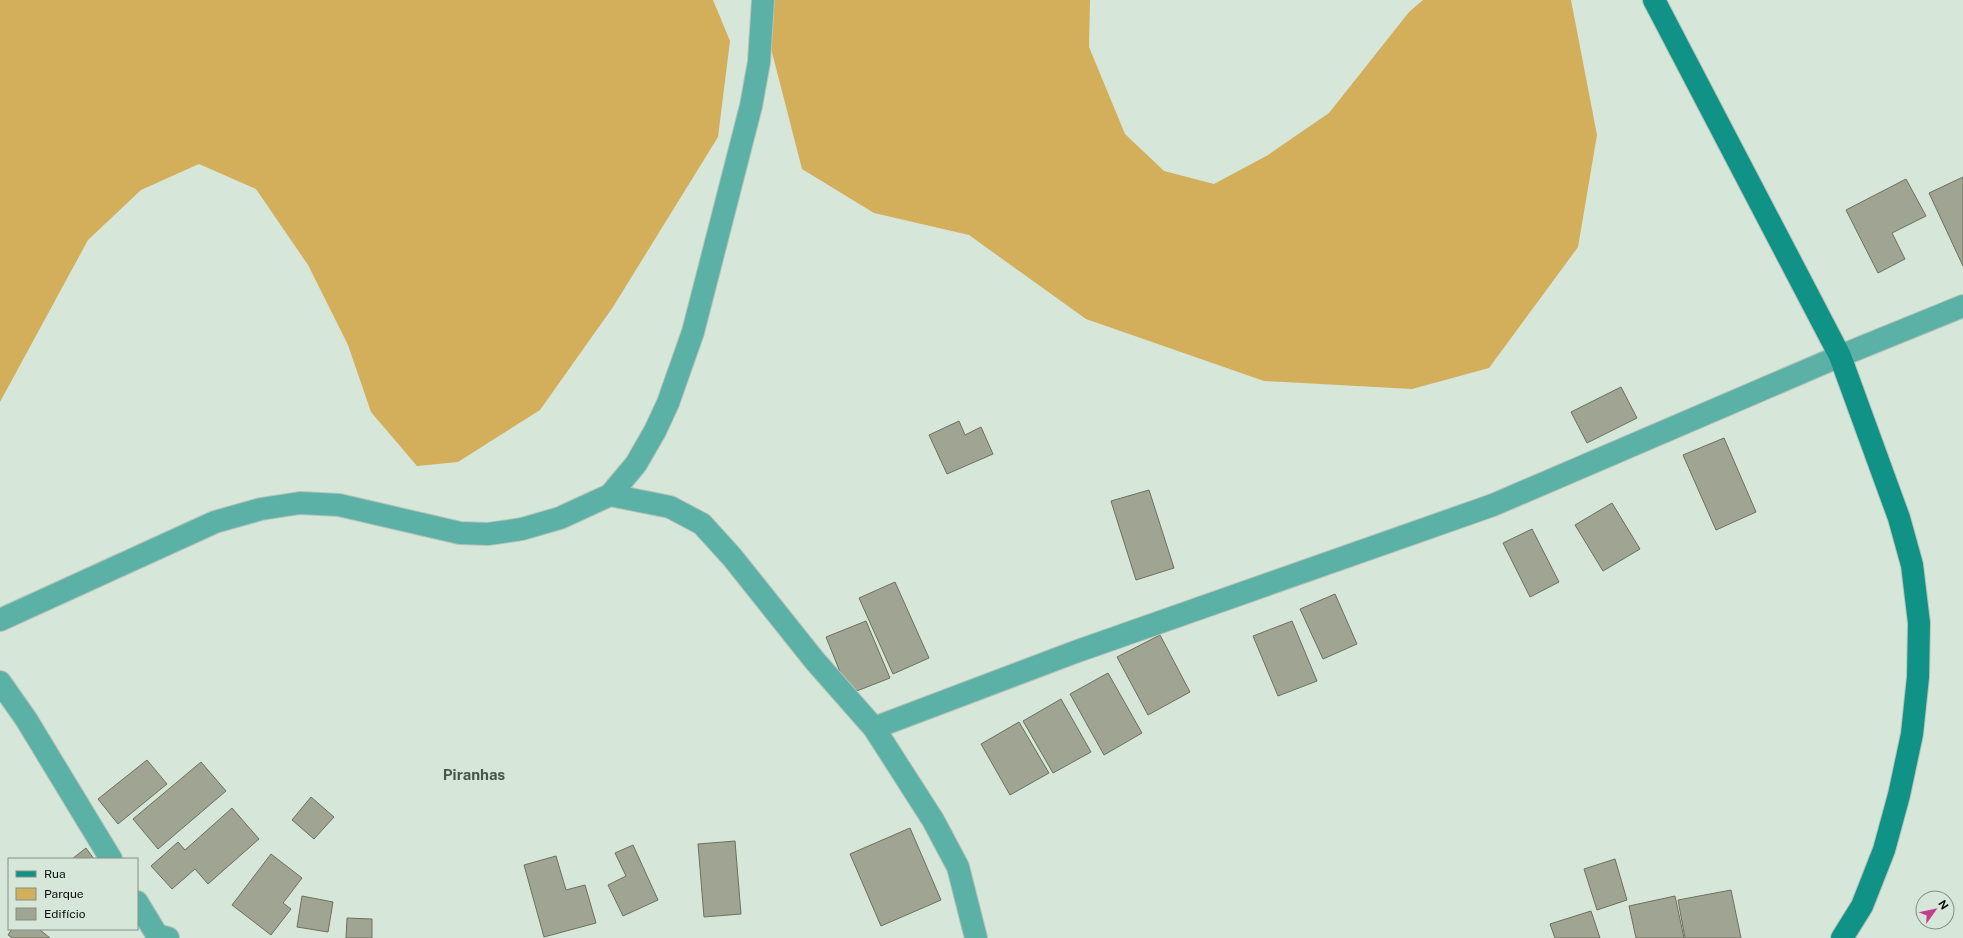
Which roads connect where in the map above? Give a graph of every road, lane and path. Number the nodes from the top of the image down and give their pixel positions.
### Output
1 (763, 0) edge
2 (1654, 0) edge
3 (1963, 306) edge
4 (1840, 356) junction
5 (610, 495) junction
6 (0, 620) edge
7 (0, 682) edge
8 (874, 728) junction
9 (110, 858) edge
10 (138, 904) edge
11 (160, 937) edge
12 (976, 938) edge
13 (1842, 938) edge

1 - 5 street
2 - 4 street
3 - 4 street
4 - 8 street
4 - 13 street
5 - 6 street
5 - 8 street
7 - 9 street
8 - 12 street
10 - 11 street

